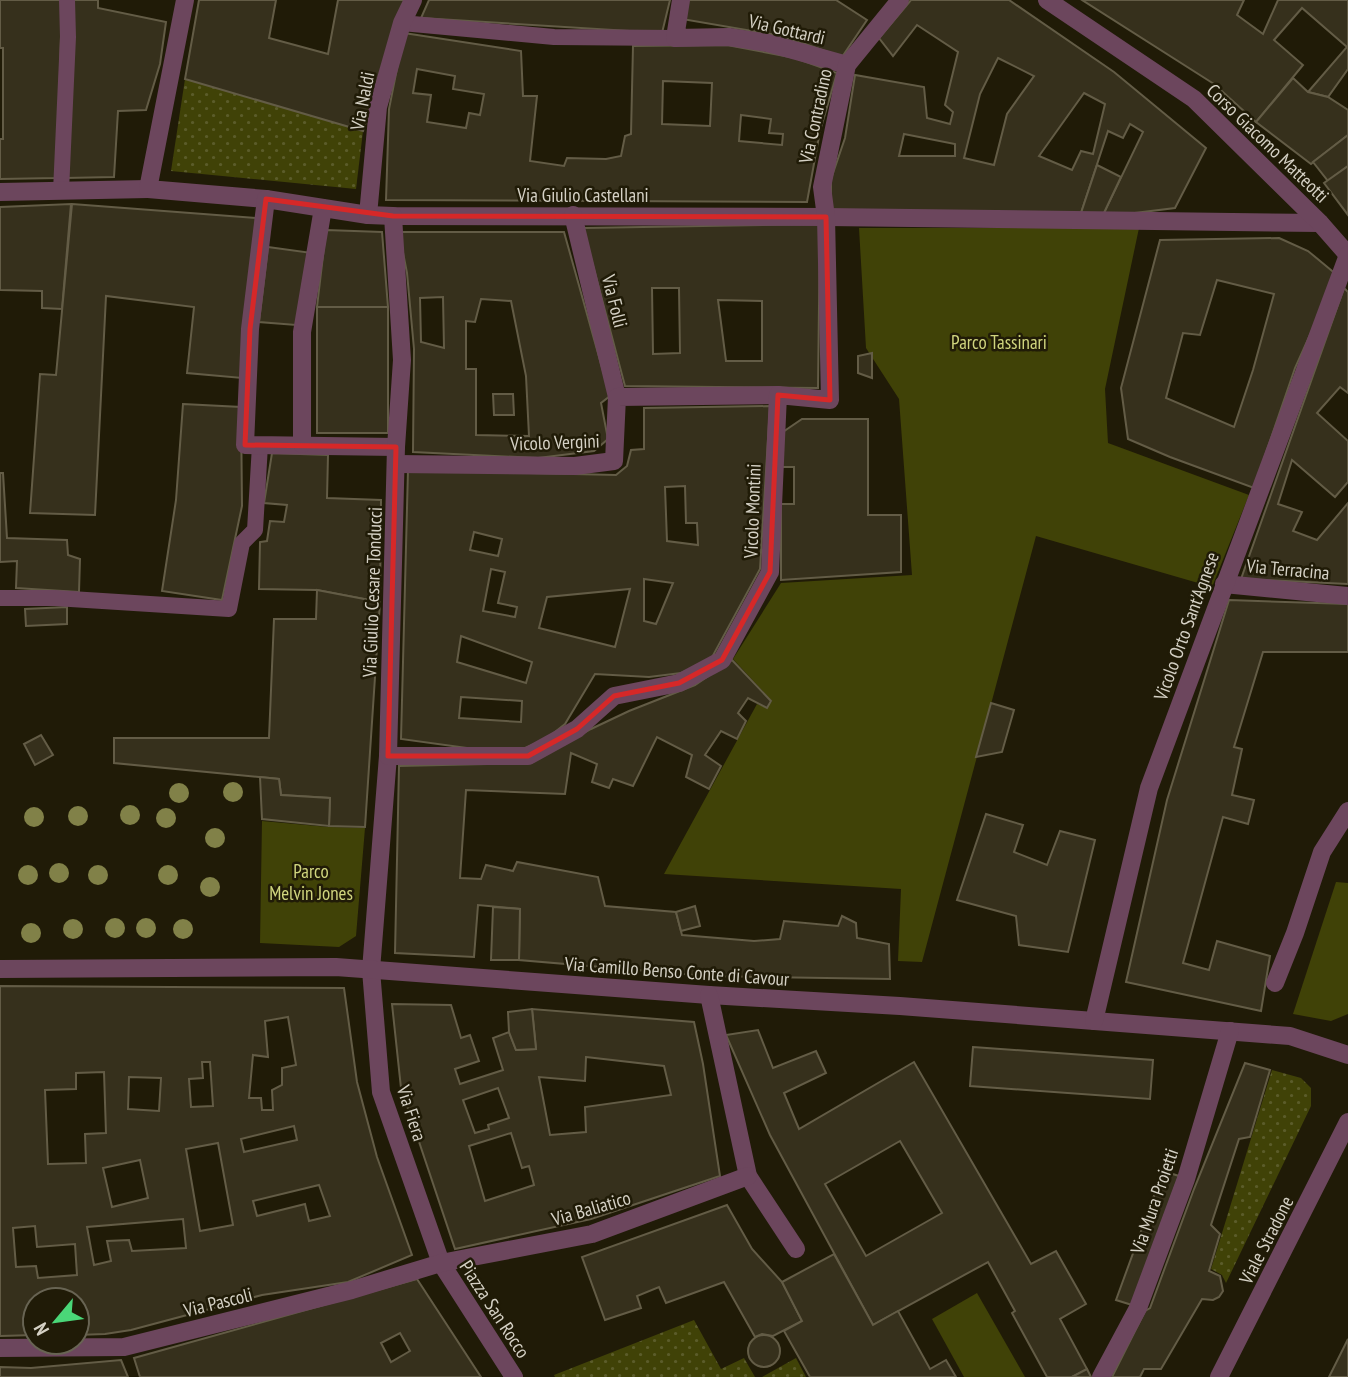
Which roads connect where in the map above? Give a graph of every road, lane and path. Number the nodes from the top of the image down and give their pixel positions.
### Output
1 (67, 0) edge
2 (185, 0) edge
3 (413, 0) edge
4 (681, 0) edge
5 (900, 0) edge
6 (1046, 0) edge
7 (402, 23) junction
8 (675, 38) junction
9 (847, 65) junction
10 (148, 189) junction
11 (61, 191) junction
12 (0, 192) edge
13 (266, 199) junction
14 (323, 208) junction
15 (368, 215) junction
16 (573, 215) junction
17 (393, 216) junction
18 (826, 217) junction
19 (1320, 223) junction
20 (1348, 255) edge
21 (778, 395) junction
22 (617, 397) junction
23 (302, 444) junction
24 (260, 445) junction
25 (397, 455) junction
26 (1224, 584) junction
27 (1348, 596) edge
28 (0, 598) edge
29 (388, 756) junction
30 (1348, 811) edge
31 (0, 969) edge
32 (371, 970) junction
33 (1275, 983) dead end
34 (709, 995) junction
35 (1094, 1020) junction
36 (1230, 1031) junction
37 (1348, 1055) edge
38 (1348, 1122) edge
39 (748, 1176) junction
40 (796, 1249) dead end
41 (441, 1263) junction
42 (0, 1348) edge
43 (514, 1377) edge
44 (1101, 1377) edge
45 (1219, 1377) edge

1 - 11 lane
2 - 10 street
3 - 7 street, Via Naldi
4 - 8 street
5 - 9 street, Via Contradino
6 - 19 street, Corso Giacomo Matteotti
7 - 8 lane, Via Gottardi
7 - 15 street, Via Naldi
8 - 9 street, Via Gottardi
9 - 18 street, Via Contradino
10 - 11 street, Via Giulio Castellani
10 - 13 street, Via Giulio Castellani
11 - 12 street, Via Giulio Castellani
13 - 14 street, Via Giulio Castellani
13 - 24 street
14 - 15 street, Via Giulio Castellani
14 - 23 street
15 - 17 street, Via Giulio Castellani
16 - 17 street, Via Giulio Castellani
16 - 18 street, Via Giulio Castellani
16 - 22 street, Via Folli
17 - 25 street, Via Giulio Cesare Tonducci
18 - 19 street, Via Giulio Castellani
18 - 21 street
19 - 20 street, Corso Giacomo Matteotti
20 - 26 street, Vicolo Orto Sant'Agnese
21 - 22 street
21 - 29 street, Vicolo Montini
22 - 25 street, Vicolo Vergini
23 - 24 street
23 - 25 street
24 - 28 lane
25 - 29 street, Via Giulio Cesare Tonducci
26 - 27 street, Via Terracina
26 - 35 street, Vicolo Orto Sant'Agnese
29 - 32 street, Via Giulio Cesare Tonducci
30 - 33 street
31 - 32 street, Via Camillo Benso Conte di Cavour
32 - 34 street, Via Camillo Benso Conte di Cavour
32 - 41 street, Via Fiera
34 - 35 street, Via Camillo Benso Conte di Cavour
34 - 39 street
35 - 36 street, Via Camillo Benso Conte di Cavour
36 - 37 street, Via Camillo Benso Conte di Cavour
36 - 44 street, Via Mura Proietti
38 - 45 street, Viale Stradone
39 - 40 street
39 - 41 street, Via Baliatico
41 - 42 street, Via Pascoli
41 - 43 street, Piazza San Rocco

